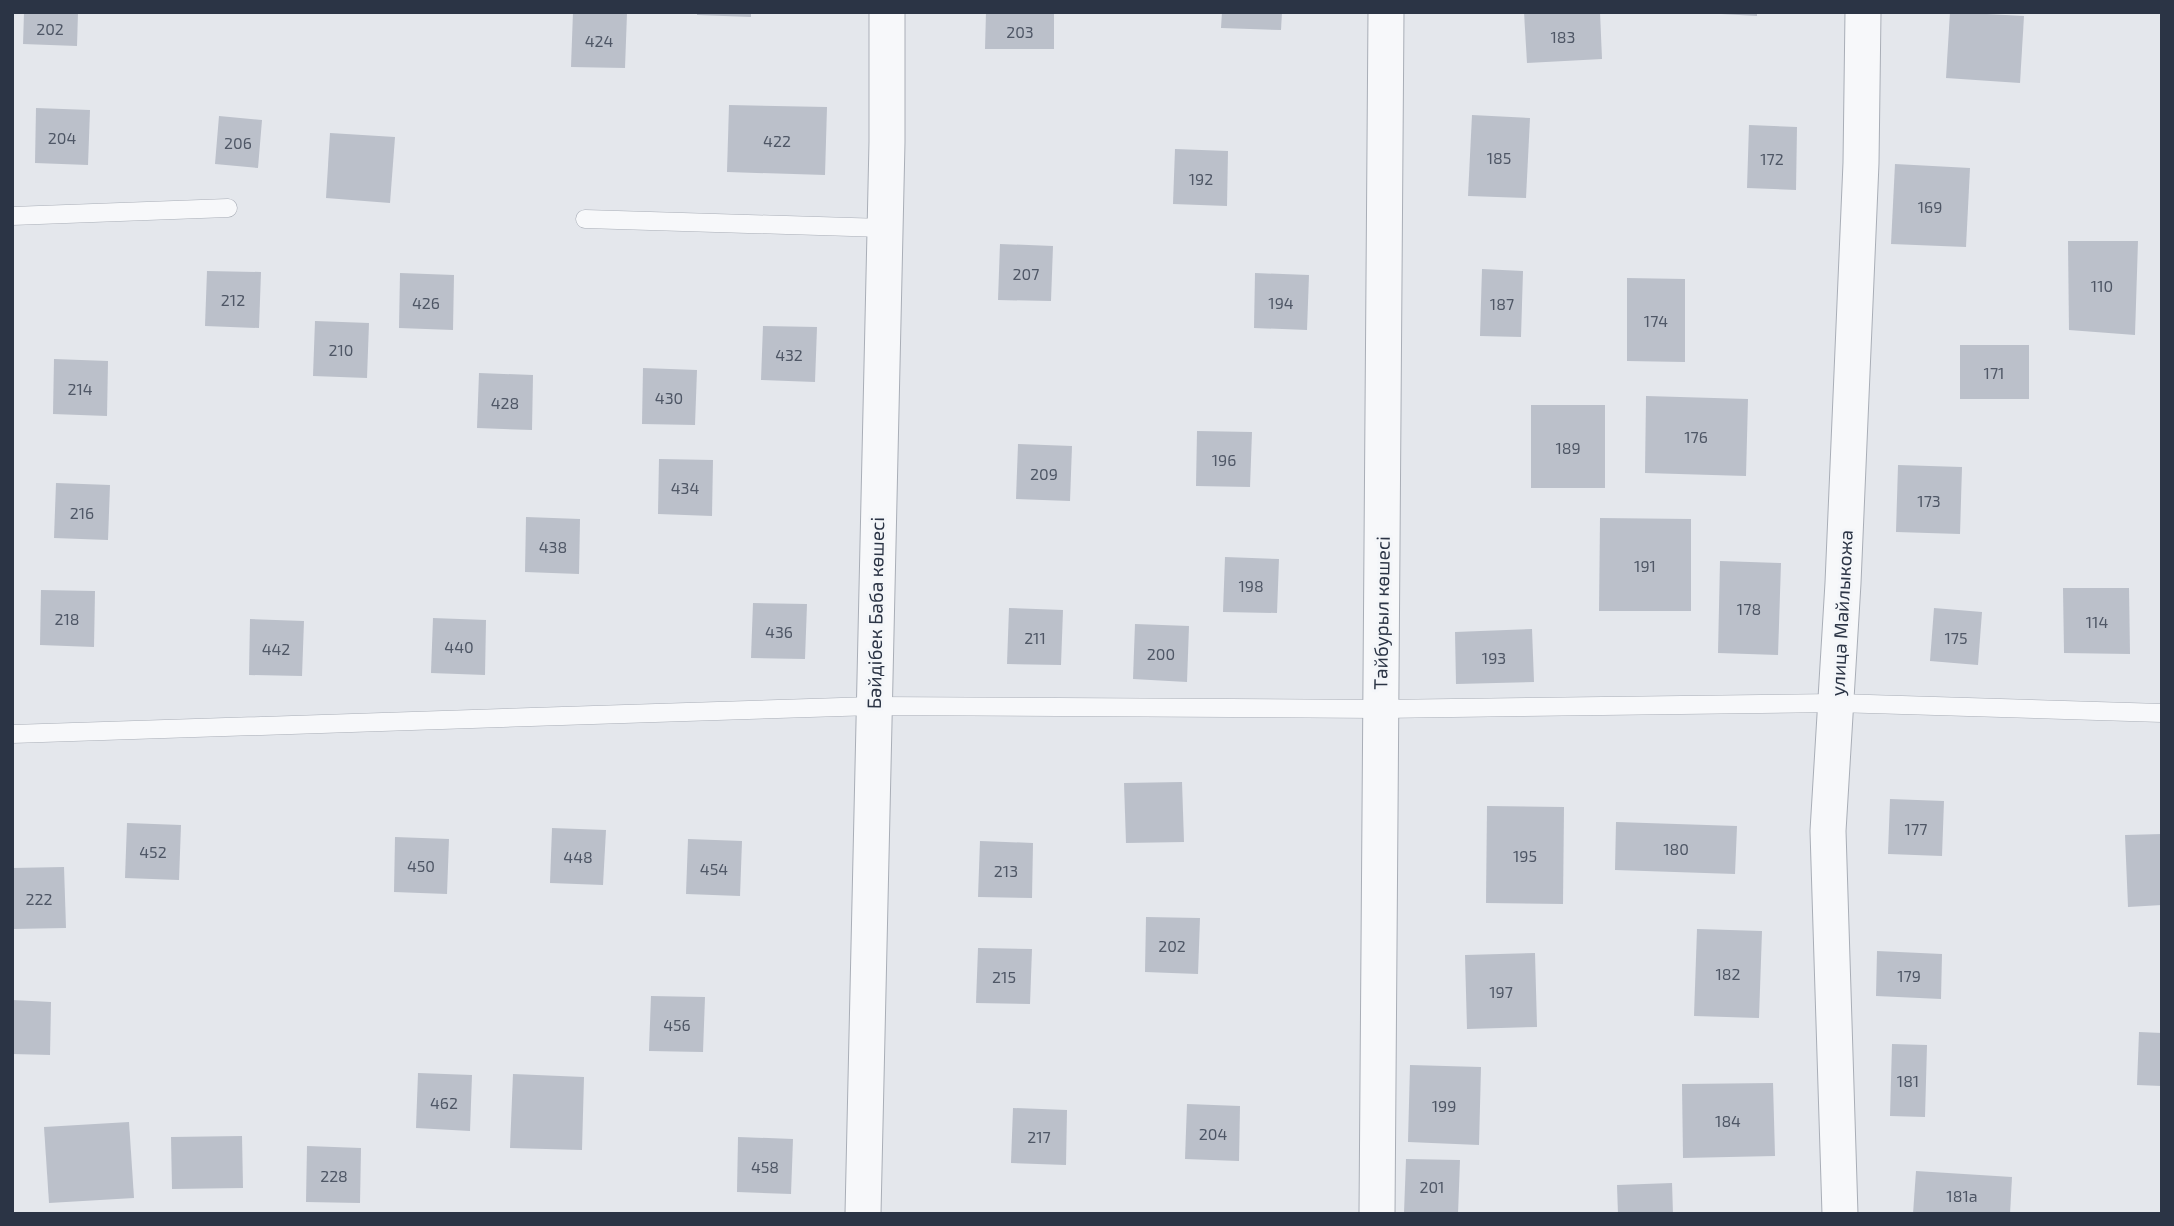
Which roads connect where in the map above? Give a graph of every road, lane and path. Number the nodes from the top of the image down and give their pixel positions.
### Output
1 (887, 12) edge
2 (1386, 12) edge
3 (1863, 12) edge
4 (228, 208) dead end
5 (12, 216) edge
6 (585, 219) dead end
7 (884, 229) junction
8 (1836, 703) junction
9 (873, 706) junction
10 (1380, 709) junction
11 (2162, 713) edge
12 (12, 734) edge
13 (863, 1214) edge
14 (1377, 1214) edge
15 (1840, 1214) edge

1 - 7 street, Бәйдібек Баба көшесі
2 - 10 street, Тайбурыл көшесі
3 - 8 street, улица Майлыкожа
4 - 5 lane
6 - 7 lane
7 - 9 street, Бәйдібек Баба көшесі
8 - 10 lane
8 - 11 lane
8 - 15 street, улица Майлыкожа
9 - 10 lane
9 - 12 lane
9 - 13 street, Бәйдібек Баба көшесі
10 - 14 street, Тайбурыл көшесі

